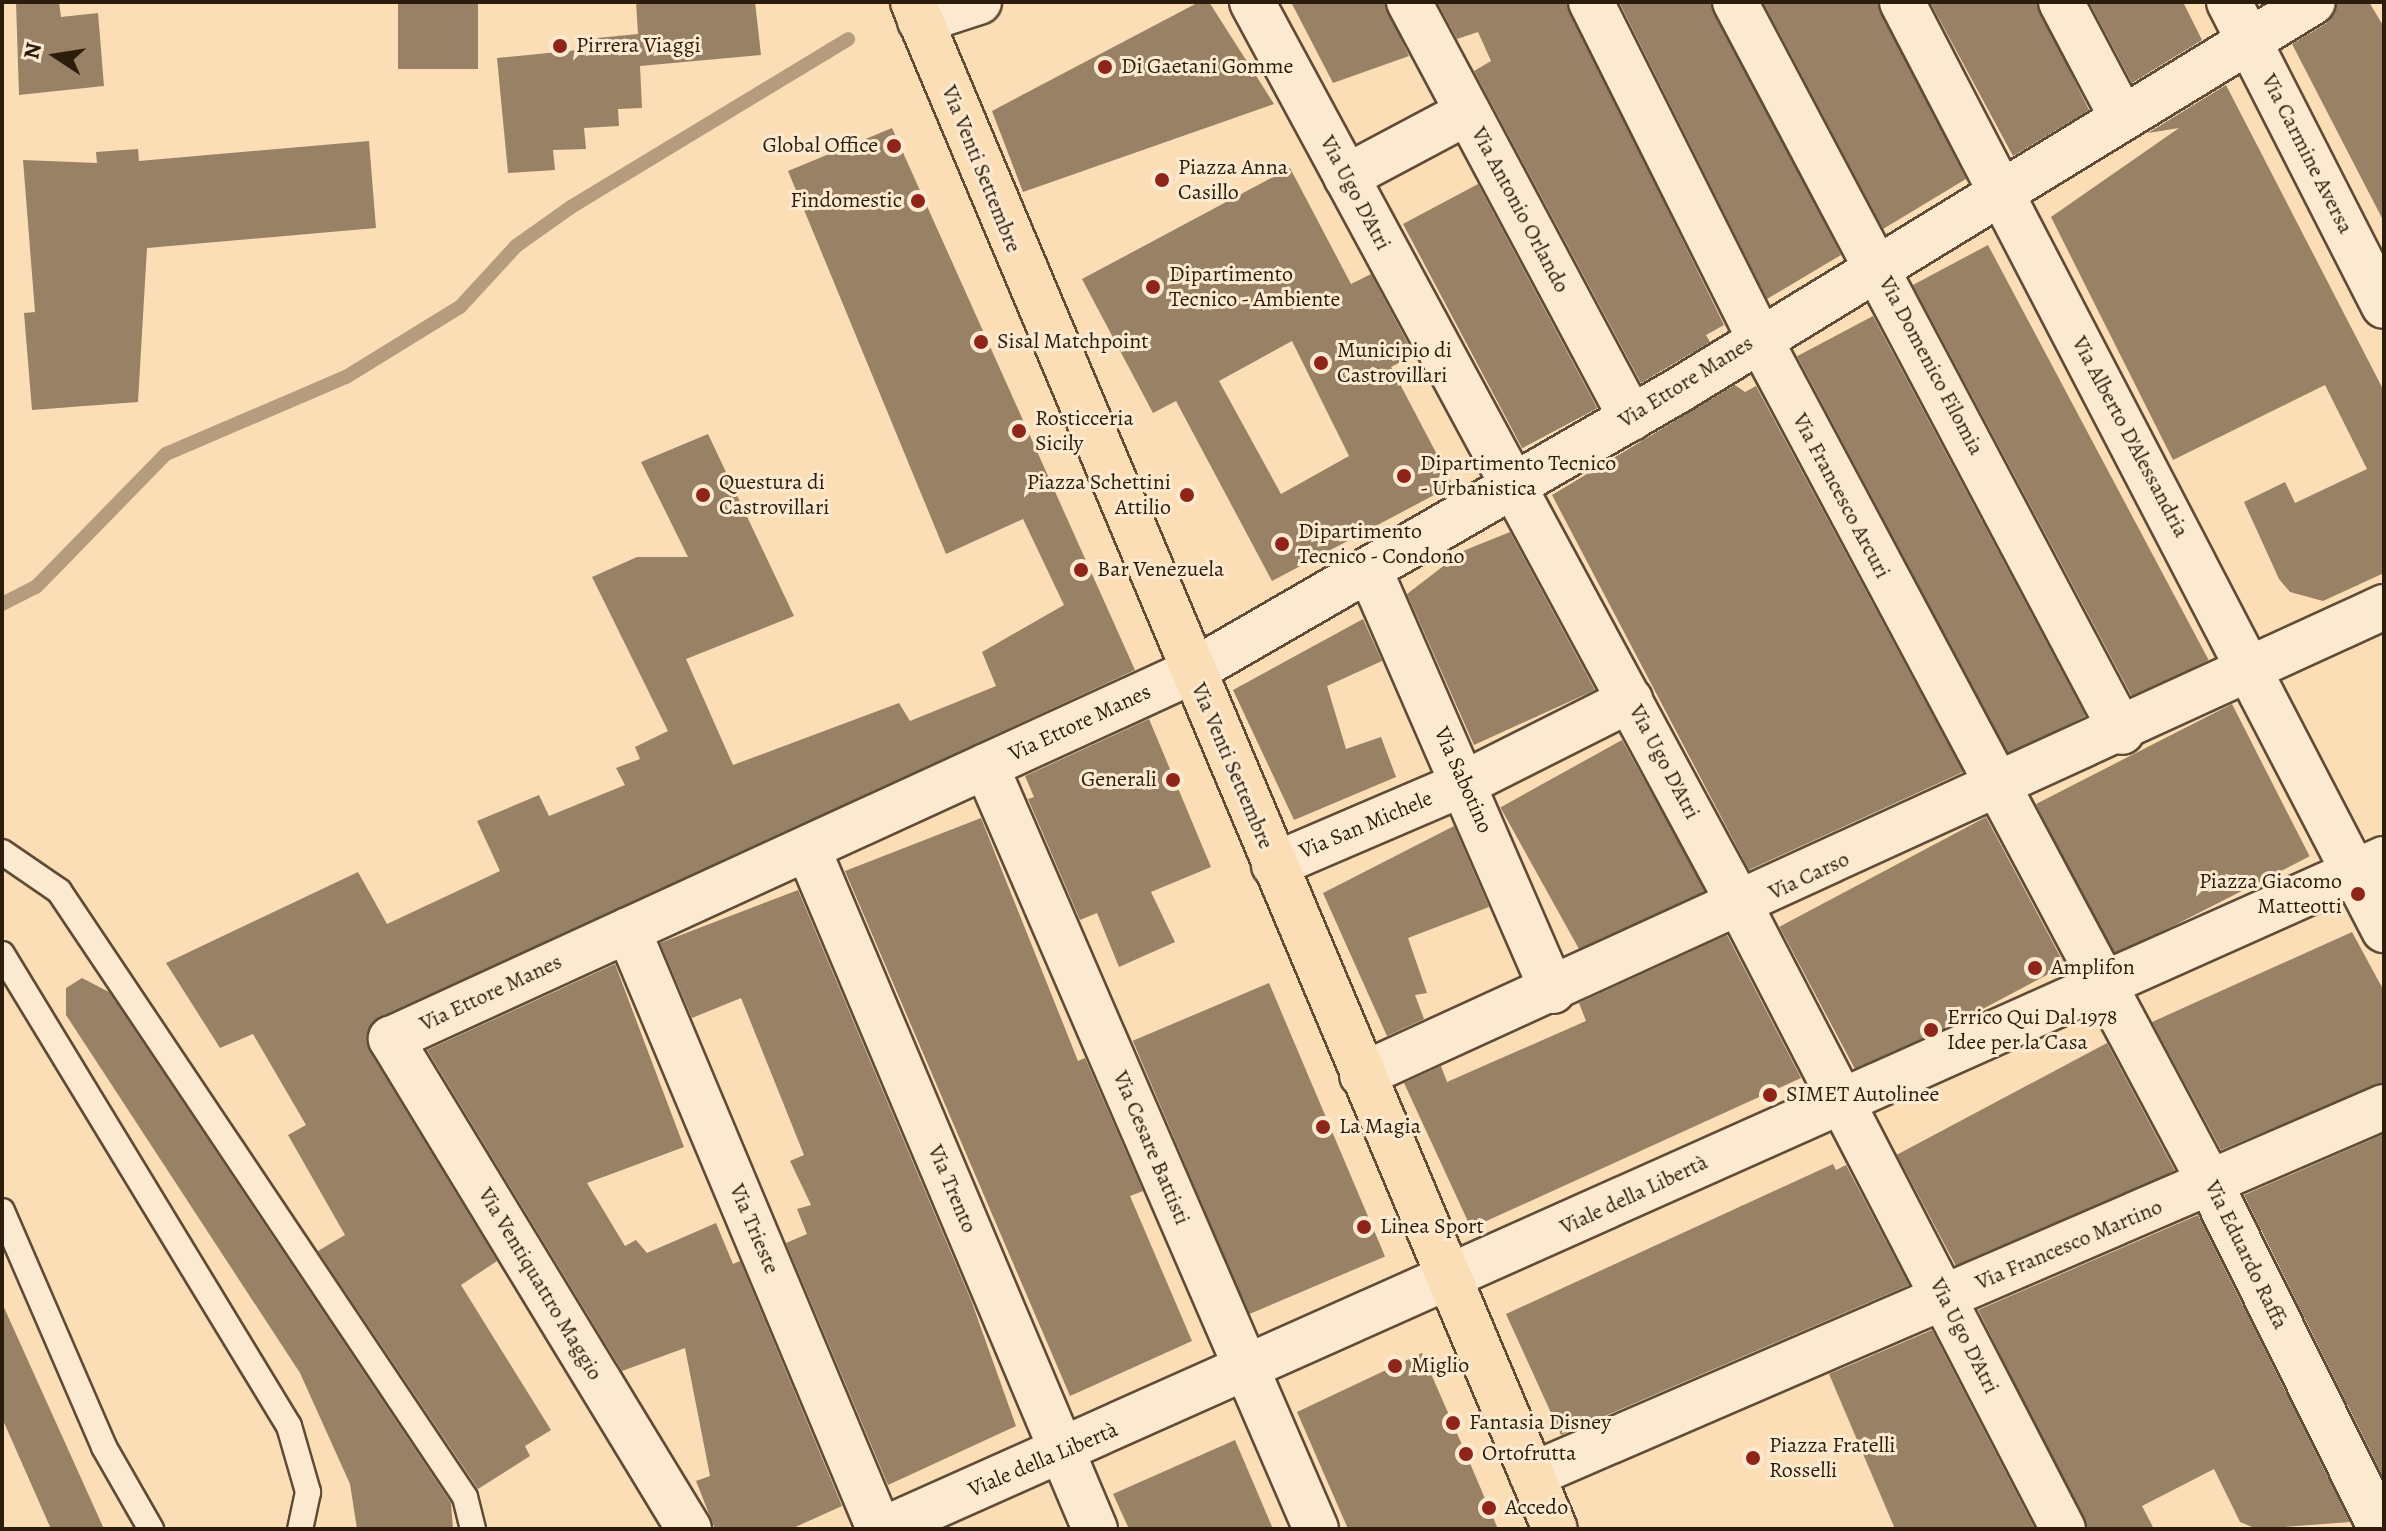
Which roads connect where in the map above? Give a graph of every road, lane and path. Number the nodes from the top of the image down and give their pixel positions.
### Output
1 (979, 2) edge
2 (1252, 2) edge
3 (1409, 2) edge
4 (1591, 2) edge
5 (1735, 2) edge
6 (1902, 2) edge
7 (2061, 2) edge
8 (2313, 2) edge
9 (916, 12) edge
10 (2238, 19) edge
11 (1468, 112) junction
12 (2121, 116) junction
13 (1346, 177) junction
14 (2000, 190) junction
15 (1879, 266) junction
16 (2384, 306) edge
17 (1758, 336) junction
18 (1631, 418) junction
19 (1510, 484) junction
20 (1370, 571) junction
21 (2384, 607) edge
22 (2253, 671) junction
23 (1191, 672) junction
24 (1630, 700) junction
25 (2122, 732) junction
26 (986, 766) junction
27 (1465, 783) junction
28 (1995, 790) junction
29 (808, 849) junction
30 (2, 852) edge
31 (1274, 865) junction
32 (2370, 866) edge
33 (1741, 907) junction
34 (628, 930) junction
35 (2384, 930) edge
36 (2, 954) edge
37 (2102, 985) junction
38 (1553, 991) junction
39 (391, 1039) joint
40 (1362, 1075) junction
41 (1844, 1100) junction
42 (2384, 1107) edge
43 (2210, 1183) junction
44 (2, 1211) edge
45 (1449, 1280) junction
46 (1944, 1298) junction
47 (1248, 1372) junction
48 (1062, 1452) junction
49 (1532, 1475) junction
50 (151, 1529) edge
51 (300, 1529) edge
52 (473, 1529) edge
53 (689, 1529) edge
54 (881, 1529) edge
55 (1095, 1529) edge
56 (1316, 1529) edge
57 (1555, 1529) edge
58 (2063, 1529) edge
59 (2381, 1529) edge

1 - 9 street
2 - 13 street, Via Ugo D'Atri
3 - 11 street, Via Antonio Orlando
4 - 17 street, Via Francesco Arcuri
5 - 15 street, Via Domenico Filomia
6 - 14 street, Via Alberto D'Alessandria
7 - 12 street
8 - 10 street, Via Ettore Manes
9 - 23 main road, Via Venti Settembre
10 - 12 street, Via Ettore Manes
10 - 16 street, Via Carmine Aversa
11 - 13 street
11 - 18 street, Via Antonio Orlando
12 - 14 street, Via Ettore Manes
13 - 19 street, Via Ugo D'Atri
14 - 15 street, Via Ettore Manes
14 - 22 street, Via Alberto D'Alessandria
15 - 17 street, Via Ettore Manes
15 - 25 street, Via Domenico Filomia
17 - 18 street, Via Ettore Manes
17 - 28 street, Via Francesco Arcuri
18 - 19 street, Via Ettore Manes
19 - 20 street, Via Ettore Manes
19 - 24 street, Via Ugo D'Atri
20 - 23 street, Via Ettore Manes
20 - 27 street, Via Sabotino
21 - 22 street, Via Carso
22 - 25 street, Via Carso
22 - 32 street, Via Alberto D'Alessandria
23 - 26 street, Via Ettore Manes
23 - 31 main road, Via Venti Settembre
24 - 27 street, Via San Michele
24 - 33 street, Via Ugo D'Atri
25 - 28 street, Via Carso
26 - 29 street, Via Ettore Manes
26 - 47 street, Via Cesare Battisti
27 - 31 street, Via San Michele
27 - 38 street, Via Sabotino
28 - 33 street, Via Carso
28 - 37 street, Via Francesco Arcuri
29 - 34 street, Via Ettore Manes
29 - 48 street, Via Trento
30 - 52 lane
31 - 40 main road, Via Venti Settembre
32 - 35 street
32 - 37 street, Viale della Libertà
33 - 38 street, Via Carso
33 - 41 street, Via Ugo D'Atri
34 - 39 street, Via Ettore Manes
34 - 54 street, Via Trieste
36 - 51 lane
37 - 41 street, Viale della Libertà
37 - 43 street, Via Eduardo Raffa
38 - 40 street, Via Carso
39 - 53 street, Via Ventiquattro Maggio
40 - 45 main road, Via Venti Settembre
41 - 45 street, Viale della Libertà
41 - 46 street, Via Ugo D'Atri
42 - 43 street, Via Francesco Martino
43 - 46 street, Via Francesco Martino
43 - 59 street, Via Eduardo Raffa
44 - 50 lane
45 - 47 street, Viale della Libertà
45 - 49 main road, Via Venti Settembre
46 - 49 street, Via Francesco Martino
46 - 58 street, Via Ugo D'Atri
47 - 48 street, Viale della Libertà
47 - 56 street, Via Cesare Battisti
48 - 54 street, Viale della Libertà
48 - 55 street, Via Trento
49 - 57 main road, Via Venti Settembre

